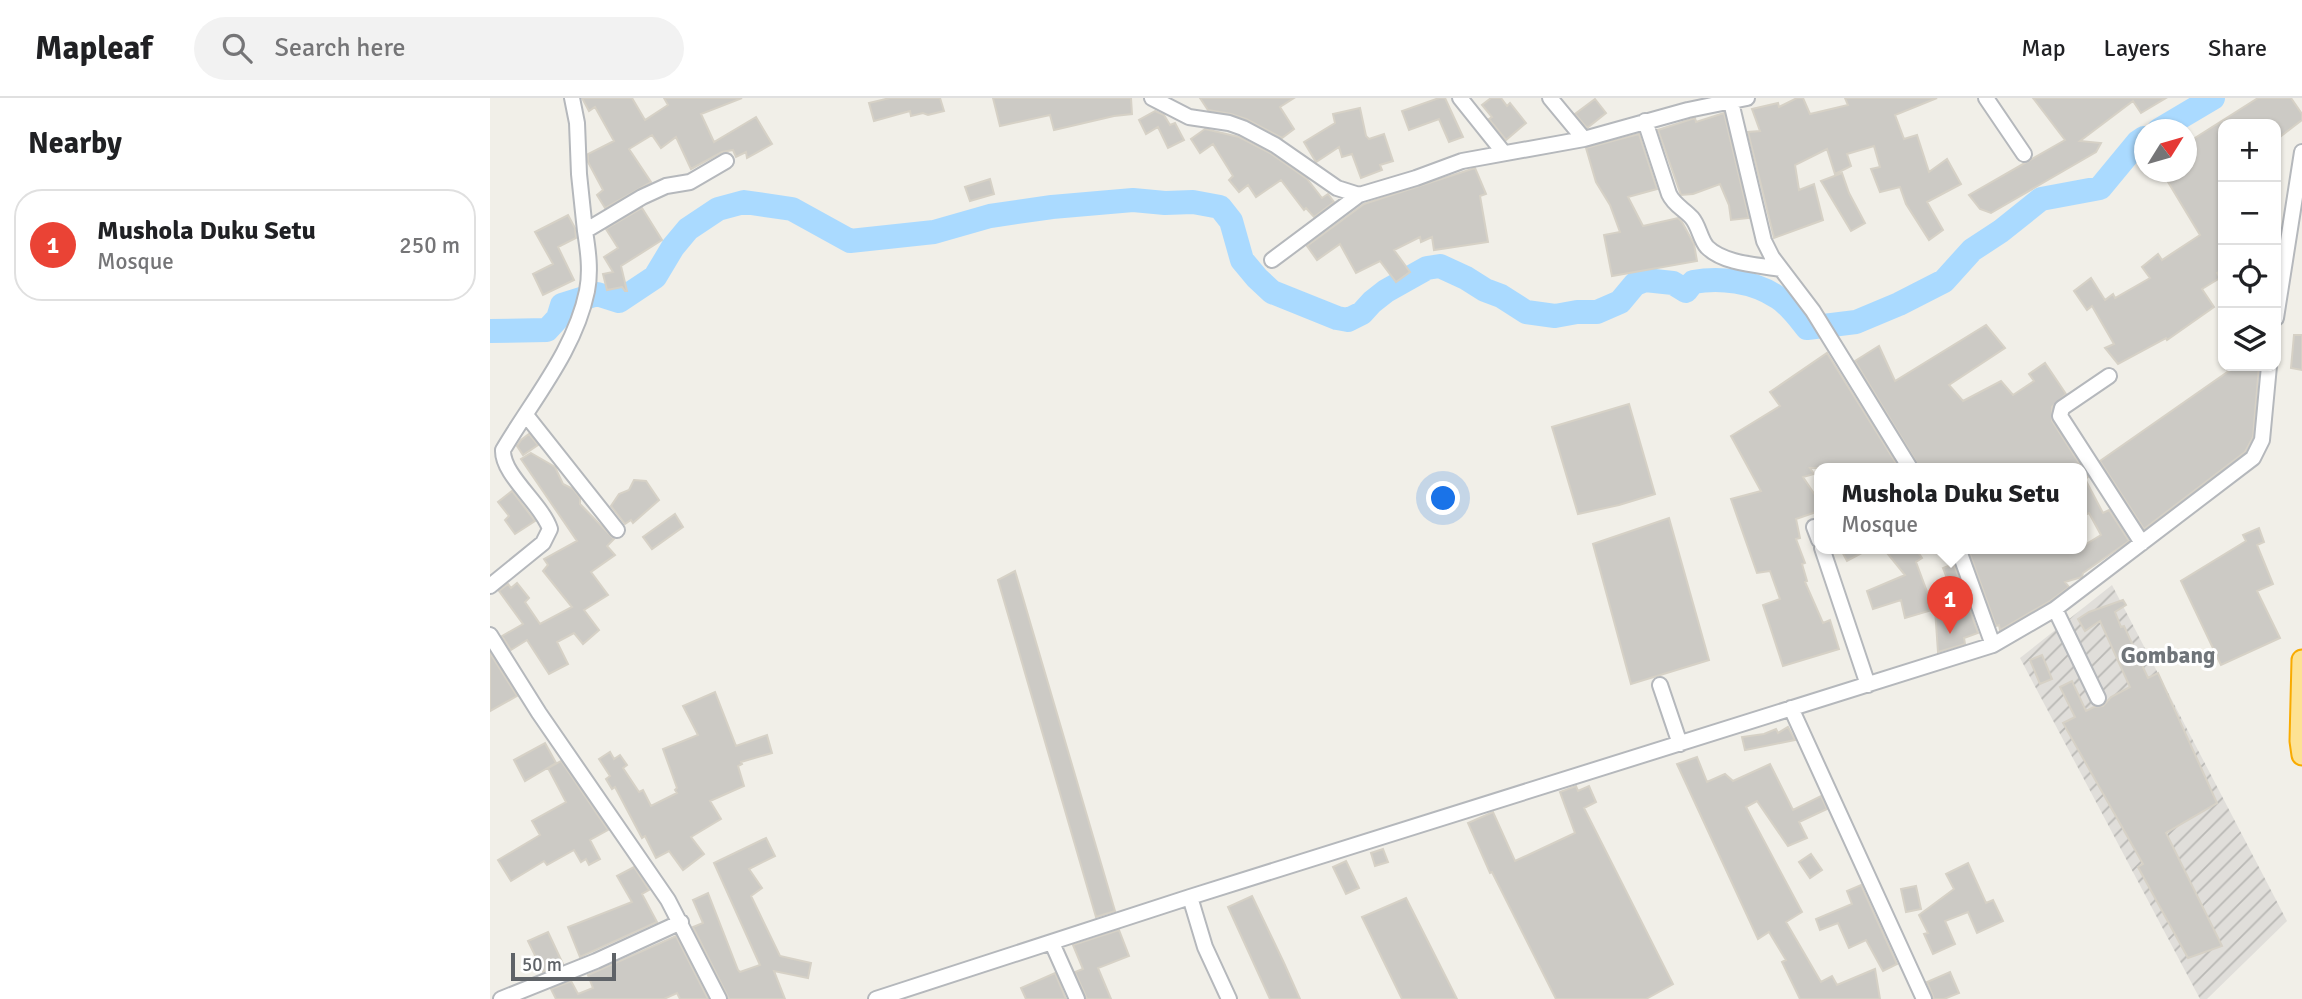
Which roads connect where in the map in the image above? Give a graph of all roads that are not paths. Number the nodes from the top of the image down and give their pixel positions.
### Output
1 (572, 98) edge
2 (1152, 98) edge
3 (1460, 98) edge
4 (1550, 98) edge
5 (1747, 98) edge
6 (1986, 98) edge
7 (1731, 102) junction
8 (1683, 104) edge
9 (1646, 121) junction
10 (1584, 139) junction
11 (2302, 152) edge
12 (1504, 153) junction
13 (2024, 154) dead end
14 (726, 161) dead end
15 (1359, 195) junction
16 (585, 230) junction
17 (1272, 260) dead end
18 (1781, 269) junction
19 (2278, 308) edge
20 (2269, 371) edge
21 (2109, 376) dead end
22 (526, 415) junction
23 (1907, 463) edge
24 (617, 530) dead end
25 (2142, 543) junction
26 (1824, 554) edge
27 (1960, 554) edge
28 (490, 586) edge
29 (2055, 609) junction
30 (493, 645) edge
31 (1993, 645) junction
32 (2302, 660) edge
33 (1660, 685) dead end
34 (1868, 685) junction
35 (2098, 698) dead end
36 (1791, 708) junction
37 (1680, 744) junction
38 (2302, 755) edge
39 (1190, 897) junction
40 (681, 922) junction
41 (1052, 943) junction
42 (501, 999) edge
43 (719, 999) edge
44 (876, 999) edge
45 (1077, 999) edge
46 (1229, 999) edge
47 (1924, 999) edge

1 - 16 street
2 - 15 street
3 - 12 street
4 - 10 street
5 - 7 street
6 - 13 street
7 - 8 street
7 - 18 street
8 - 9 street
9 - 10 street
9 - 18 street
10 - 12 street
11 - 19 street
12 - 15 street
14 - 16 street
15 - 17 street
16 - 22 street
18 - 23 street
20 - 25 street
21 - 25 street
22 - 24 street
22 - 28 street
25 - 29 street
26 - 34 street
27 - 31 street
29 - 31 street
29 - 35 street
30 - 40 street
31 - 34 street
32 - 38 highway
33 - 37 street
34 - 36 street
36 - 37 street
36 - 47 street
37 - 39 street
39 - 41 street
39 - 46 street
40 - 42 street
40 - 43 street
41 - 44 street
41 - 45 street

